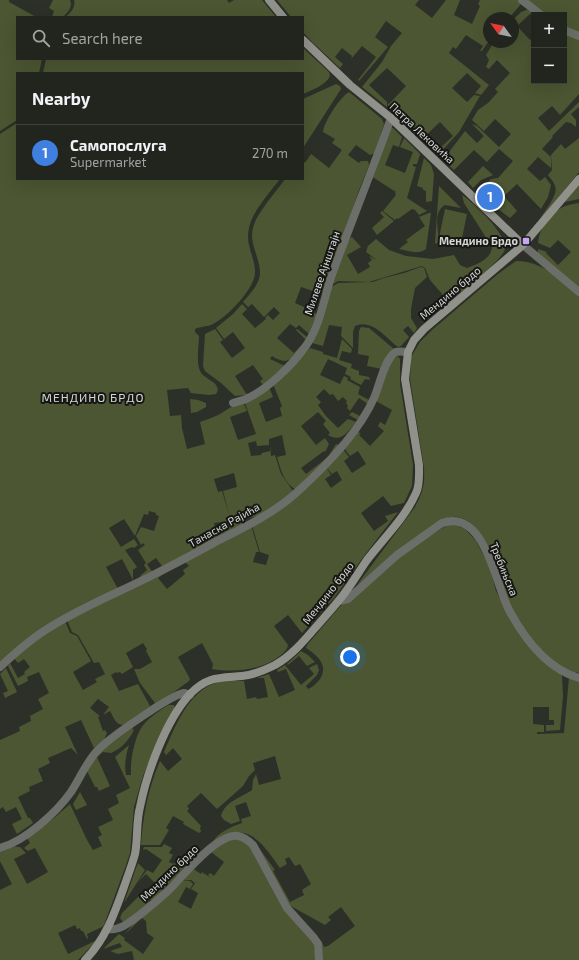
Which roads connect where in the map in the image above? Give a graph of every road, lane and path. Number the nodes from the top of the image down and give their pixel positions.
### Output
1 (269, 0) edge
2 (522, 0) edge
3 (537, 12) edge
4 (282, 16) edge
5 (567, 31) edge
6 (579, 36) edge
7 (304, 41) edge
8 (391, 118) junction
9 (579, 179) edge
10 (523, 245) junction
11 (579, 292) edge
12 (408, 352) junction
13 (233, 403) dead end
14 (339, 601) junction
15 (0, 667) edge
16 (579, 678) edge
17 (190, 695) junction
18 (0, 848) edge
19 (108, 929) junction
20 (85, 960) edge
21 (319, 960) edge

1 - 4 street
2 - 3 street
5 - 6 street
7 - 8 street, Петра Лековића
8 - 10 street, Петра Лековића
8 - 13 street, Милеве Ајнштајн
9 - 10 street, Мендино брдо
10 - 11 street
10 - 12 street, Мендино брдо
12 - 14 street, Мендино брдо
12 - 15 street, Танаска Рајића
14 - 16 street, Требињска
14 - 17 street, Мендино брдо
17 - 18 street
17 - 19 street, Мендино брдо
19 - 20 street, Мендино брдо
19 - 21 street, Мендино брдо

